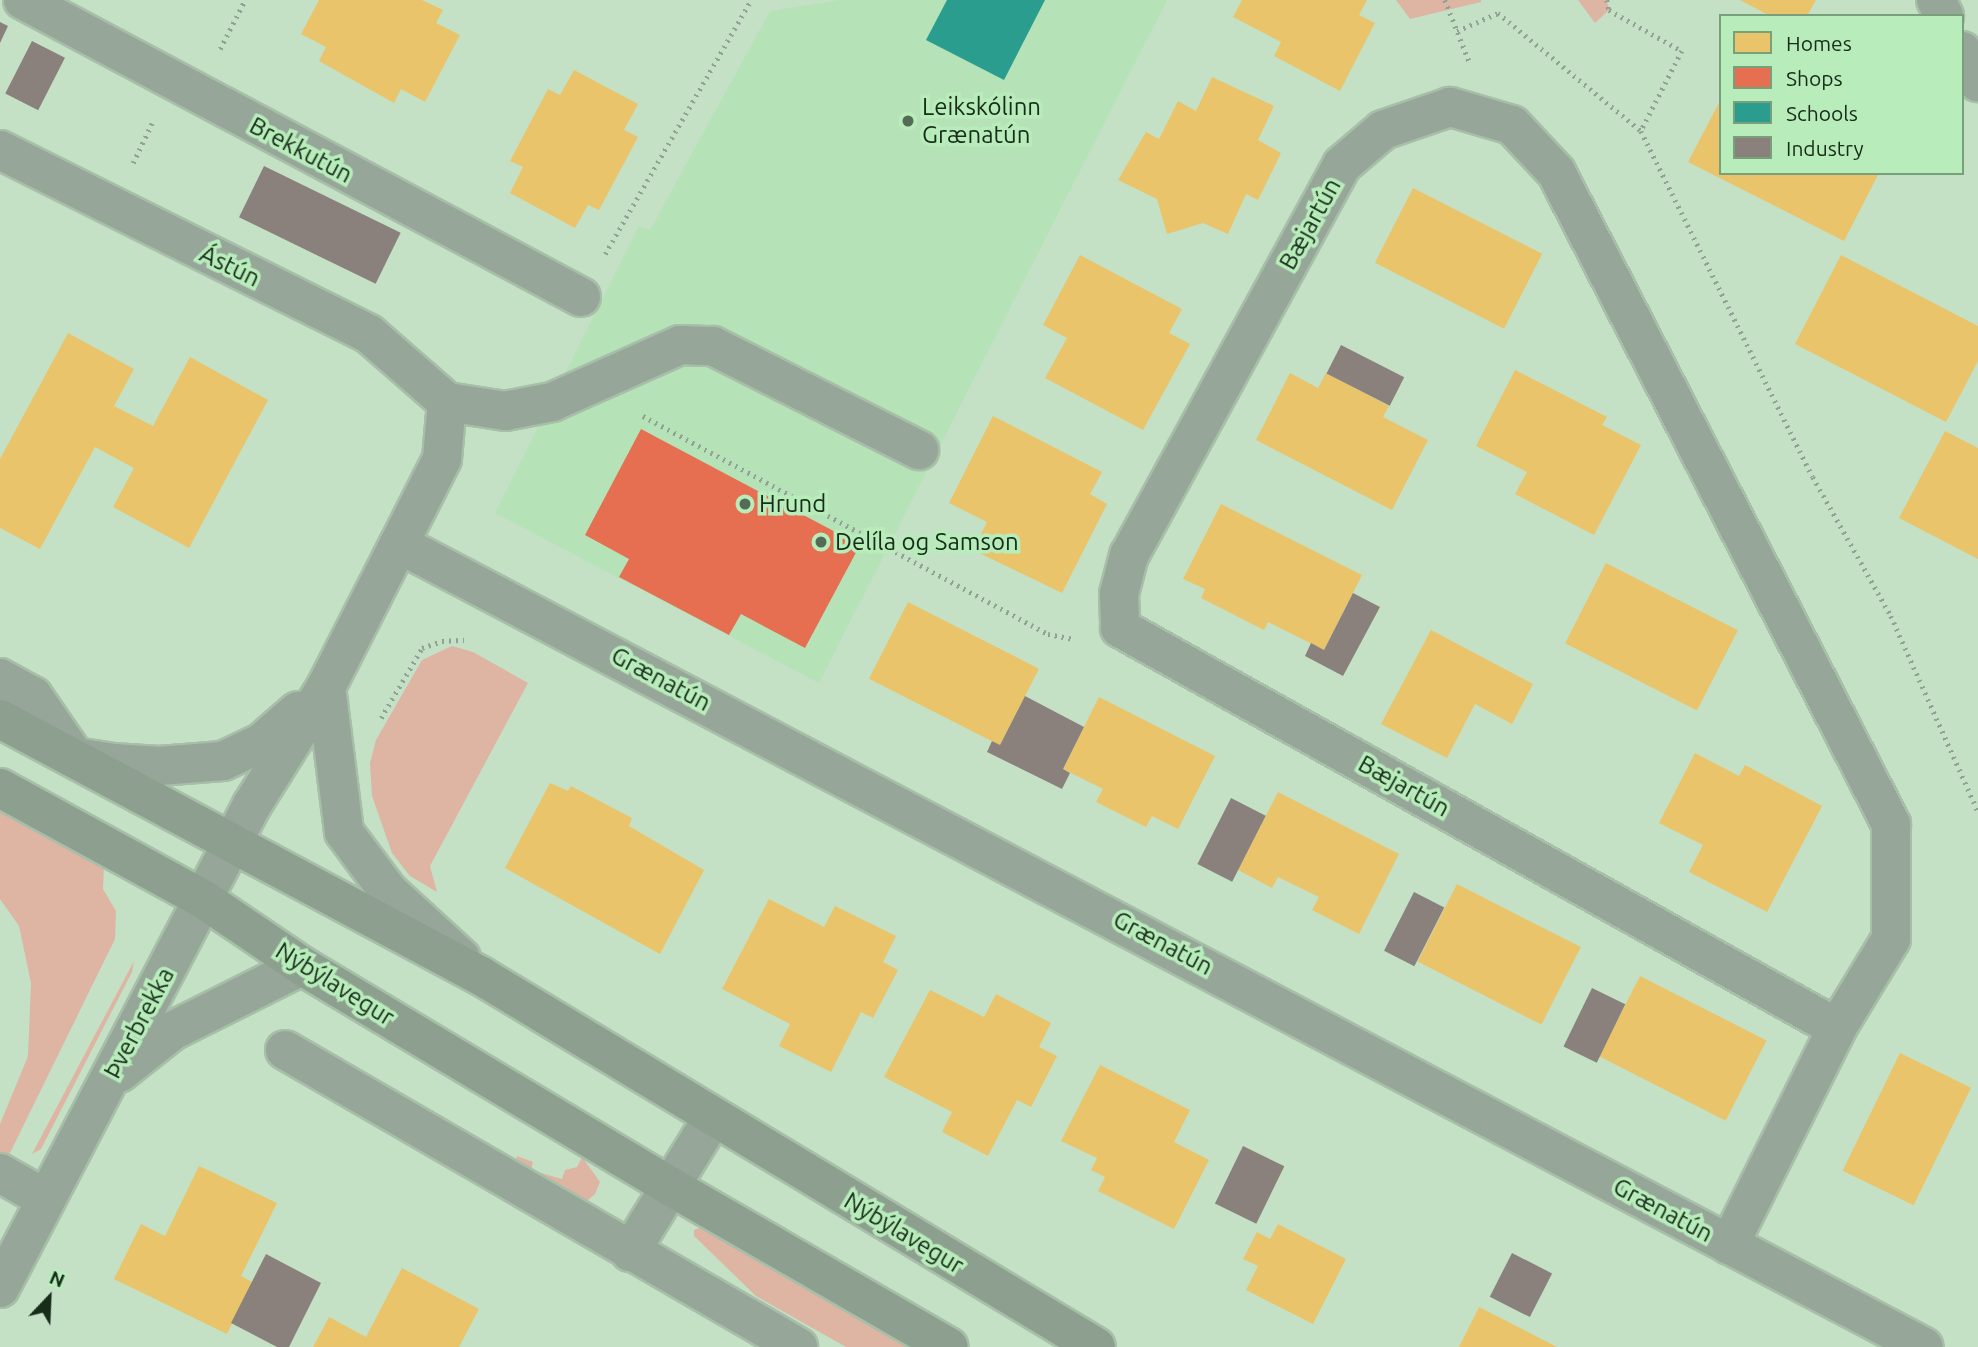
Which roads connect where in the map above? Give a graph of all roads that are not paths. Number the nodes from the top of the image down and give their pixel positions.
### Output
1 (23, 0) edge
2 (1964, 55) edge
3 (1978, 82) edge
4 (0, 150) edge
5 (581, 296) road end
6 (447, 402) junction
7 (919, 450) dead end
8 (399, 544) junction
9 (0, 678) edge
10 (326, 687) junction
11 (0, 719) edge
12 (75, 757) junction
13 (0, 789) edge
14 (231, 846) junction
15 (203, 900) junction
16 (302, 966) junction
17 (481, 976) junction
18 (1837, 1028) junction
19 (285, 1051) dead end
20 (109, 1081) junction
21 (712, 1119) junction
22 (0, 1173) edge
23 (668, 1185) junction
24 (46, 1199) junction
25 (1729, 1245) junction
26 (630, 1252) junction
27 (0, 1288) edge
28 (798, 1347) edge
29 (949, 1347) edge
30 (1096, 1347) edge
31 (1924, 1347) edge

1 - 5 street, Brekkutún
2 - 3 street
4 - 6 street, Ástún
6 - 7 street
6 - 8 street
8 - 10 street
8 - 25 street, Grænatún
9 - 12 street
10 - 12 street, Nýbýlavegur
10 - 14 street
10 - 17 street
11 - 12 main road, Nýbýlavegur
12 - 14 main road, Nýbýlavegur
13 - 15 main road, Nýbýlavegur
14 - 15 street, Þverbrekka
14 - 17 main road, Nýbýlavegur
15 - 16 main road, Nýbýlavegur
15 - 20 street, Þverbrekka
16 - 20 street
16 - 23 main road, Nýbýlavegur
17 - 21 main road, Nýbýlavegur
18 - 18 street, Bæjartún
18 - 25 street, Bæjartún
19 - 26 street
20 - 24 street, Þverbrekka
21 - 23 street
21 - 30 main road, Nýbýlavegur
22 - 24 street
23 - 26 street
23 - 29 main road, Nýbýlavegur
24 - 27 street, Þverbrekka
25 - 31 street, Grænatún
26 - 28 street

